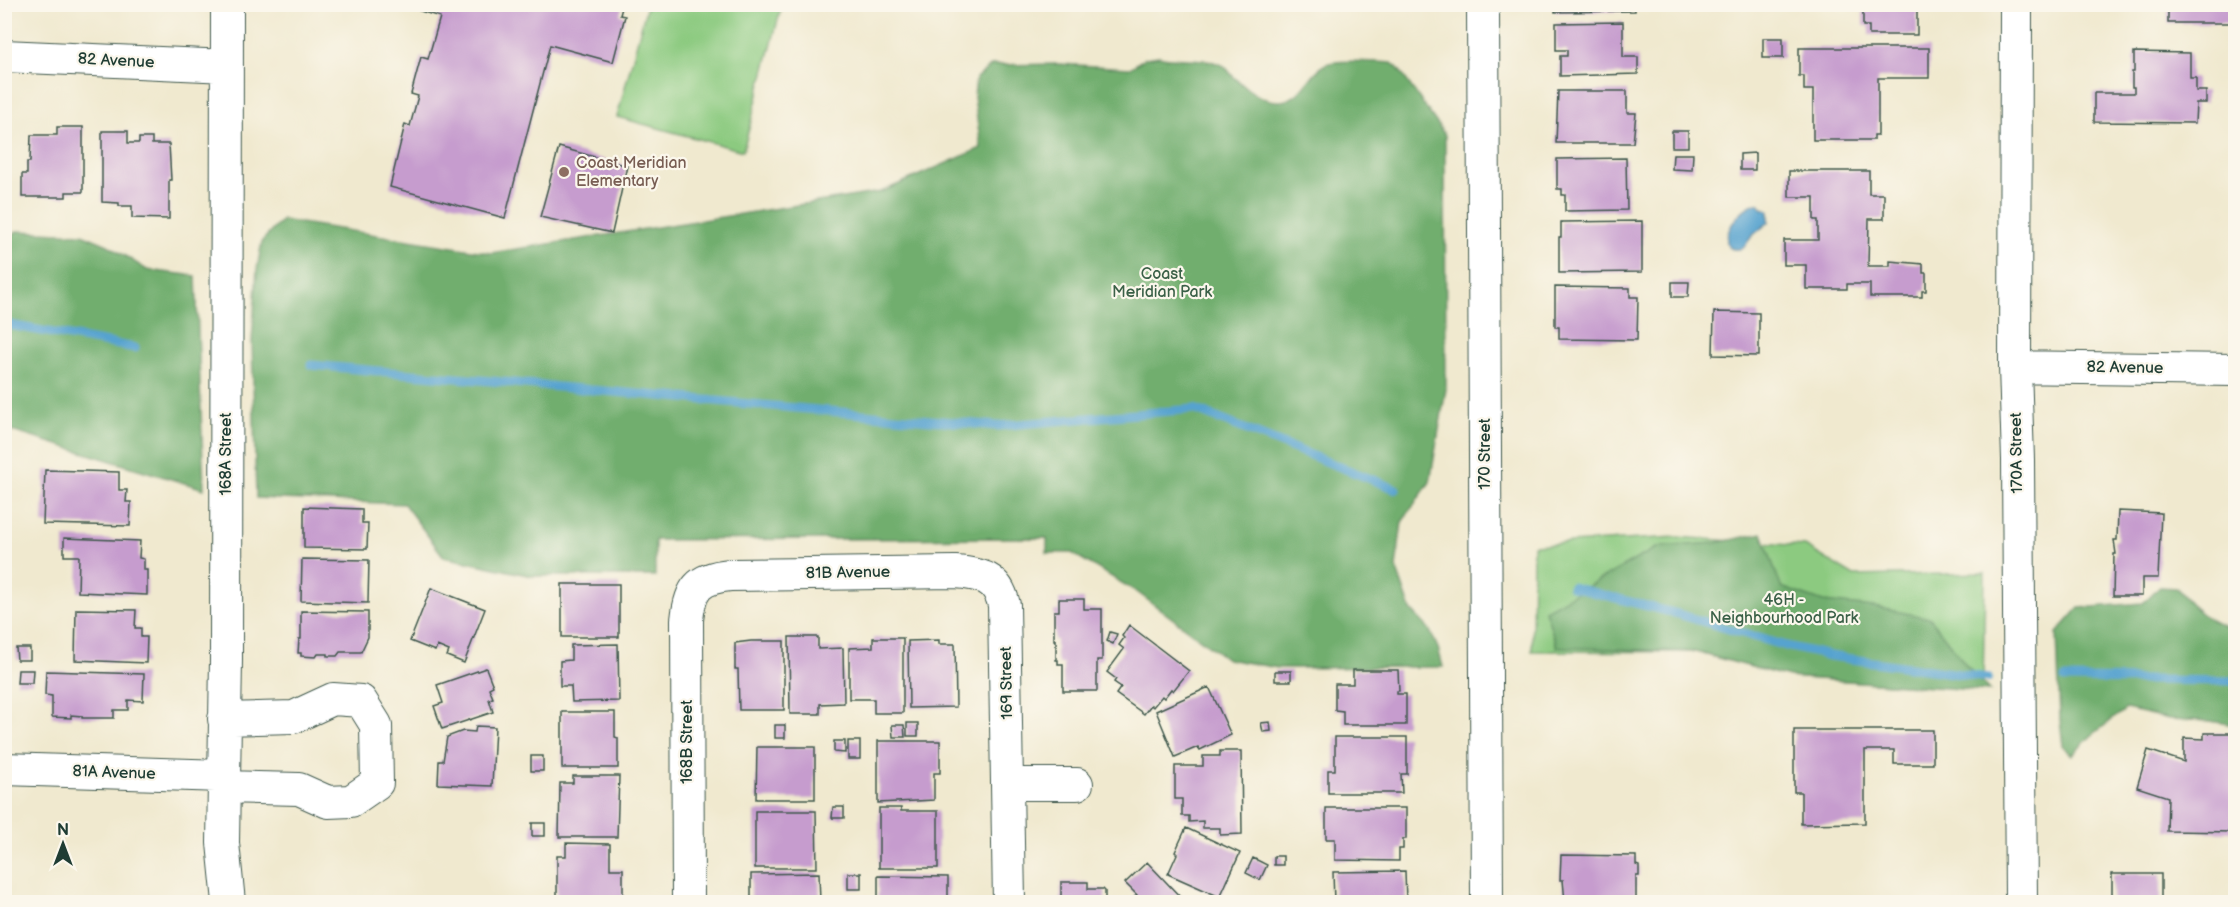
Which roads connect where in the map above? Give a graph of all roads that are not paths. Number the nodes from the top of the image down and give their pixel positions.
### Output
1 (227, 4) edge
2 (1484, 4) edge
3 (2016, 4) edge
4 (4, 56) edge
5 (226, 66) junction
6 (2014, 367) junction
7 (2235, 370) edge
8 (699, 585) joint
9 (996, 585) joint
10 (224, 719) junction
11 (4, 769) edge
12 (223, 782) junction
13 (1008, 784) junction
14 (1077, 784) dead end
15 (229, 903) edge
16 (688, 903) edge
17 (1010, 903) edge
18 (1487, 903) edge
19 (2021, 903) edge

1 - 5 street, 168A Street
2 - 18 street, 170 Street
3 - 6 street, 170A Street
4 - 5 street, 82 Avenue
5 - 10 street, 168A Street
6 - 7 street, 82 Avenue
6 - 19 street, 170A Street
8 - 9 street, 81B Avenue
8 - 16 street, 168B Street
9 - 13 street, 169 Street
10 - 12 street, 168A Street
10 - 12 street, 81A Avenue
11 - 12 street, 81A Avenue
12 - 15 street, 168A Street
13 - 14 street
13 - 17 street, 169 Street

